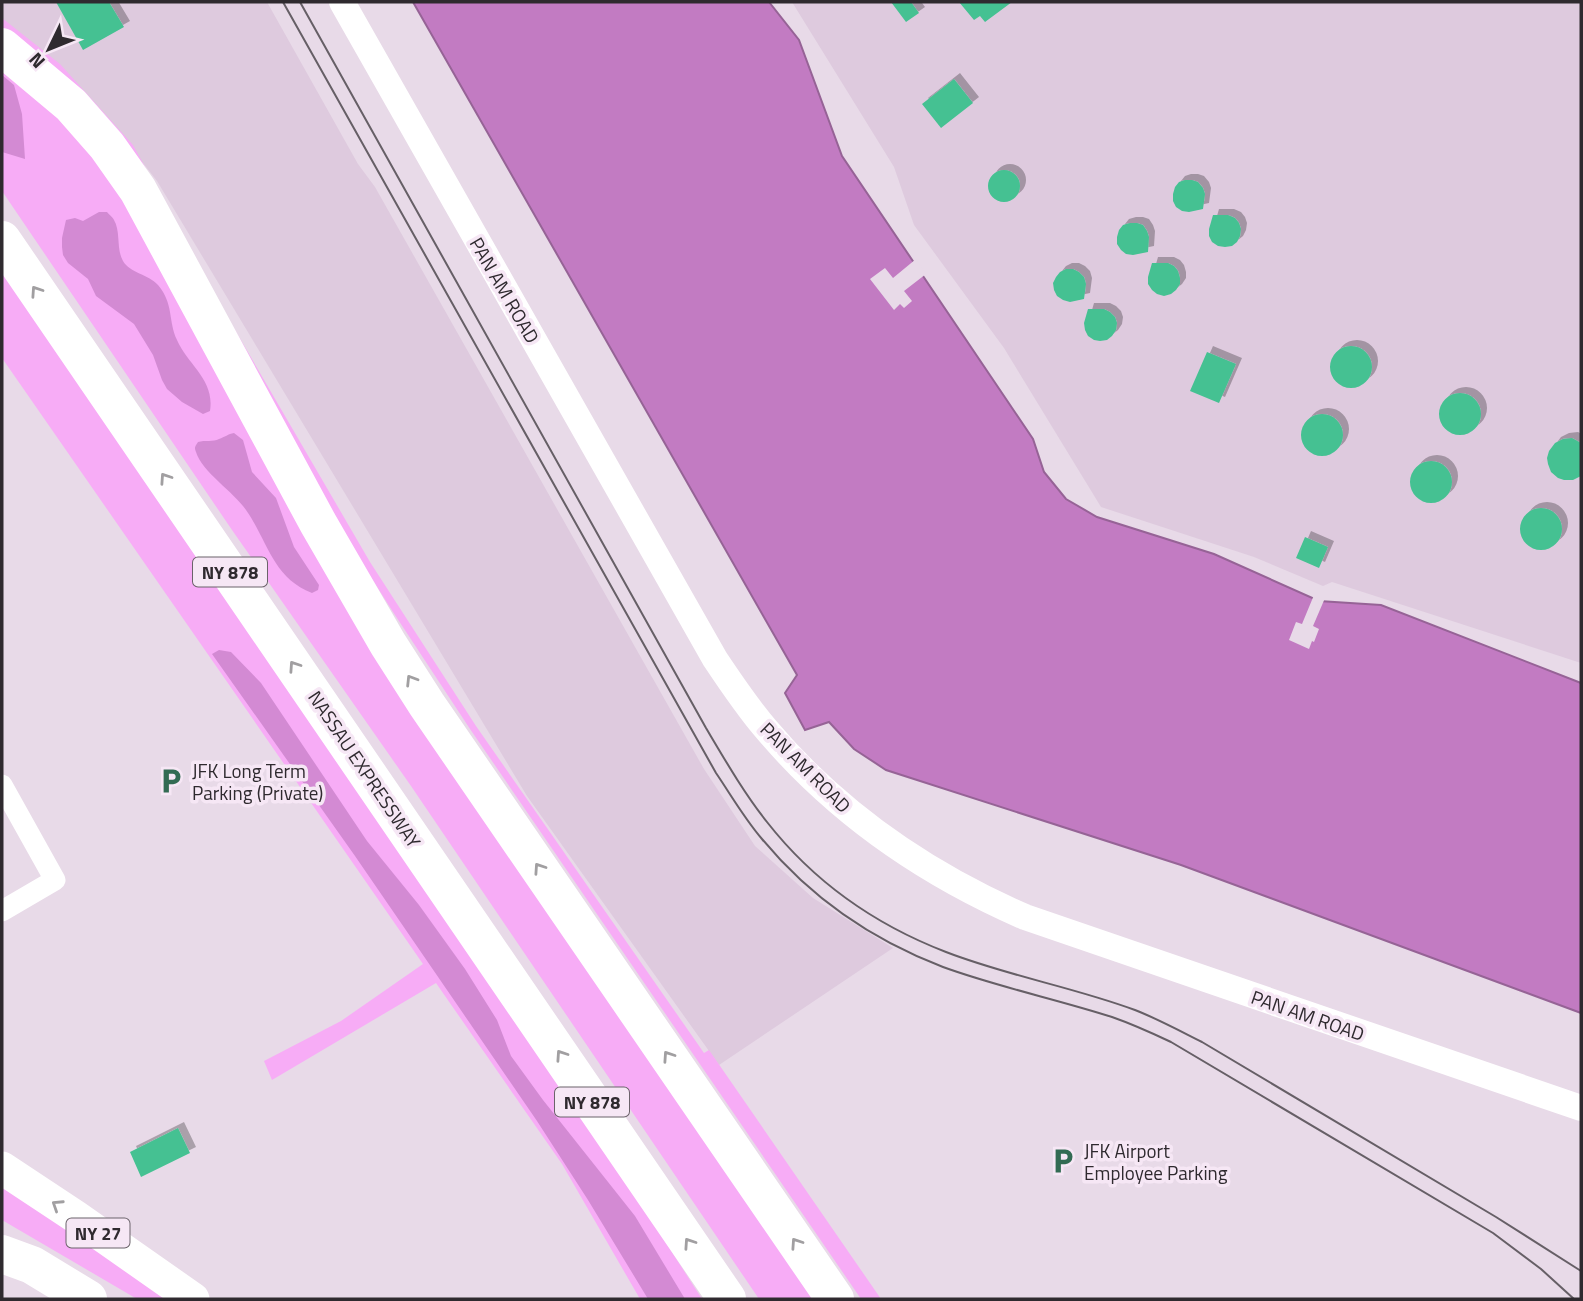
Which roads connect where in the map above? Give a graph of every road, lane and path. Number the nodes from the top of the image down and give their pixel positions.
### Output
1 (342, 2) edge
2 (2, 47) edge
3 (2, 240) edge
4 (2, 785) edge
5 (2, 911) edge
6 (1581, 1108) edge
7 (2, 1168) edge
8 (2, 1254) edge
9 (2, 1272) edge
10 (48, 1299) edge
11 (88, 1299) edge
12 (194, 1299) edge
13 (727, 1299) edge
14 (835, 1299) edge

1 - 6 street, PAN AM ROAD
14 -> 2 highway
13 -> 3 highway, NASSAU EXPRESSWAY / NY 878
4 - 5 street
12 -> 7 main road, NY 27
8 - 11 highway
9 - 10 highway

